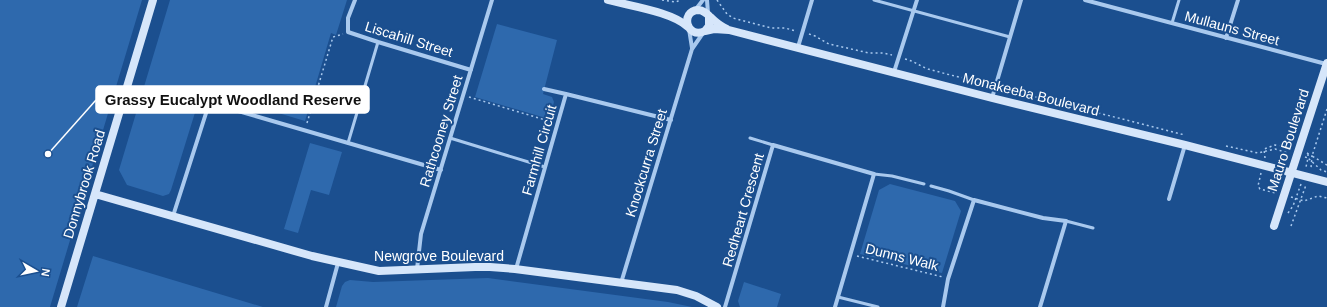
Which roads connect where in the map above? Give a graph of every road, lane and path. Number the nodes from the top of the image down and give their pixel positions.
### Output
1 (153, 0) edge
2 (355, 0) edge
3 (492, 0) edge
4 (608, 0) edge
5 (662, 0) edge
6 (680, 0) edge
7 (703, 0) edge
8 (707, 0) edge
9 (717, 0) edge
10 (812, 0) edge
11 (874, 0) edge
12 (917, 0) edge
13 (1021, 0) edge
14 (1085, 0) edge
15 (1179, 0) edge
16 (1238, 0) edge
17 (914, 10) junction
18 (692, 12) junction
19 (667, 15) junction
20 (709, 16) junction
21 (1172, 23) junction
22 (689, 27) junction
23 (729, 30) junction
24 (705, 31) junction
25 (348, 32) junction
26 (802, 32) junction
27 (1010, 37) junction
28 (1226, 38) junction
29 (378, 42) junction
30 (798, 48) junction
31 (692, 49) junction
32 (899, 57) junction
33 (1327, 63) edge
34 (471, 70) junction
35 (894, 72) junction
36 (996, 82) junction
37 (544, 89) dead end
38 (566, 94) junction
39 (463, 95) junction
40 (992, 98) junction
41 (1327, 109) edge
42 (671, 120) junction
43 (558, 124) junction
44 (304, 130) junction
45 (1190, 137) dead end
46 (450, 138) junction
47 (750, 138) dead end
48 (348, 143) junction
49 (773, 145) junction
50 (1185, 145) junction
51 (1221, 145) dead end
52 (1265, 151) junction
53 (1308, 152) junction
54 (1297, 153) junction
55 (1312, 156) junction
56 (1308, 158) junction
57 (1312, 161) junction
58 (1327, 165) edge
59 (1263, 166) junction
60 (545, 167) junction
61 (441, 170) junction
62 (1327, 172) edge
63 (1290, 173) junction
64 (874, 174) junction
65 (1306, 177) junction
66 (1327, 182) edge
67 (924, 184) dead end
68 (931, 186) dead end
69 (1258, 186) dead end
70 (95, 194) junction
71 (1169, 199) dead end
72 (974, 200) junction
73 (1286, 215) dead end
74 (173, 216) junction
75 (1066, 221) junction
76 (1274, 226) dead end
77 (1291, 226) dead end
78 (1093, 228) dead end
79 (850, 254) junction
80 (338, 263) junction
81 (416, 269) junction
82 (516, 269) junction
83 (948, 279) junction
84 (621, 283) junction
85 (838, 297) junction
86 (61, 307) edge
87 (326, 307) edge
88 (717, 307) edge
89 (725, 307) edge
90 (835, 307) edge
91 (878, 307) edge
92 (943, 307) edge
93 (1040, 307) edge

1 - 70 street, Donnybrook Road
2 - 25 street, Liscahill Street
3 - 34 street, Rathcooney Street
4 - 19 street
5 - 6 path
7 - 18 street
8 - 20 street
9 - 26 path
10 - 26 street
11 - 17 lane
12 - 17 street
13 - 27 street
14 - 21 street, Mullauns Street
15 - 21 lane
16 - 28 street
17 - 27 lane
17 - 32 street
18 - 19 street
18 - 20 street
18 - 22 street
19 - 22 street
20 - 23 street, Monakeeba Boulevard
20 - 24 street
21 - 28 street, Mullauns Street
22 - 24 street
22 - 31 street, Knockcurra Street
23 - 24 street, Monakeeba Boulevard
23 - 30 street, Monakeeba Boulevard
24 - 31 street, Knockcurra Street
25 - 29 street, Liscahill Street
25 - 44 path
26 - 30 street
26 - 32 path
27 - 36 street
28 - 33 street, Mullauns Street
29 - 34 street, Liscahill Street
29 - 48 lane
30 - 35 street, Monakeeba Boulevard
31 - 42 street, Knockcurra Street
32 - 35 street
32 - 36 path
33 - 54 street, Mauro Boulevard
34 - 39 street, Rathcooney Street
35 - 40 street, Monakeeba Boulevard
36 - 40 street
36 - 45 path
37 - 38 street
38 - 42 street, Farmhill Circuit
38 - 43 street, Farmhill Circuit
39 - 43 path
39 - 46 street, Rathcooney Street
40 - 50 street, Monakeeba Boulevard
41 - 55 path
42 - 84 street, Knockcurra Street
43 - 60 street, Farmhill Circuit
44 - 48 street
44 - 74 street
46 - 60 lane
46 - 61 street, Rathcooney Street
47 - 49 lane
48 - 61 street
49 - 64 street, Redheart Crescent
49 - 89 street, Redheart Crescent
50 - 59 street, Monakeeba Boulevard
50 - 71 street
51 - 52 path
52 - 54 path
52 - 54 path
52 - 59 path
53 - 54 path
53 - 55 path
53 - 56 path
54 - 56 path
54 - 63 street, Mauro Boulevard
55 - 57 path
55 - 58 path
56 - 57 path
56 - 65 path
57 - 62 path
57 - 65 path
59 - 63 street, Monakeeba Boulevard
59 - 69 path
60 - 82 street, Farmhill Circuit
61 - 81 street, Rathcooney Street
63 - 65 street, Monakeeba Boulevard
63 - 76 street, Mauro Boulevard
64 - 67 lane
64 - 79 street
65 - 66 street, Monakeeba Boulevard
65 - 73 path
65 - 77 path
68 - 72 lane
70 - 74 street, Newgrove Boulevard
70 - 86 street, Donnybrook Road
72 - 75 street
72 - 83 street
74 - 80 street, Newgrove Boulevard
75 - 78 lane
75 - 93 street
79 - 83 path, Dunns Walk
79 - 85 street
80 - 81 street, Newgrove Boulevard
80 - 87 street
81 - 82 street, Newgrove Boulevard
82 - 84 street, Newgrove Boulevard
83 - 92 street
84 - 88 street, Newgrove Boulevard
85 - 90 street
85 - 91 lane

